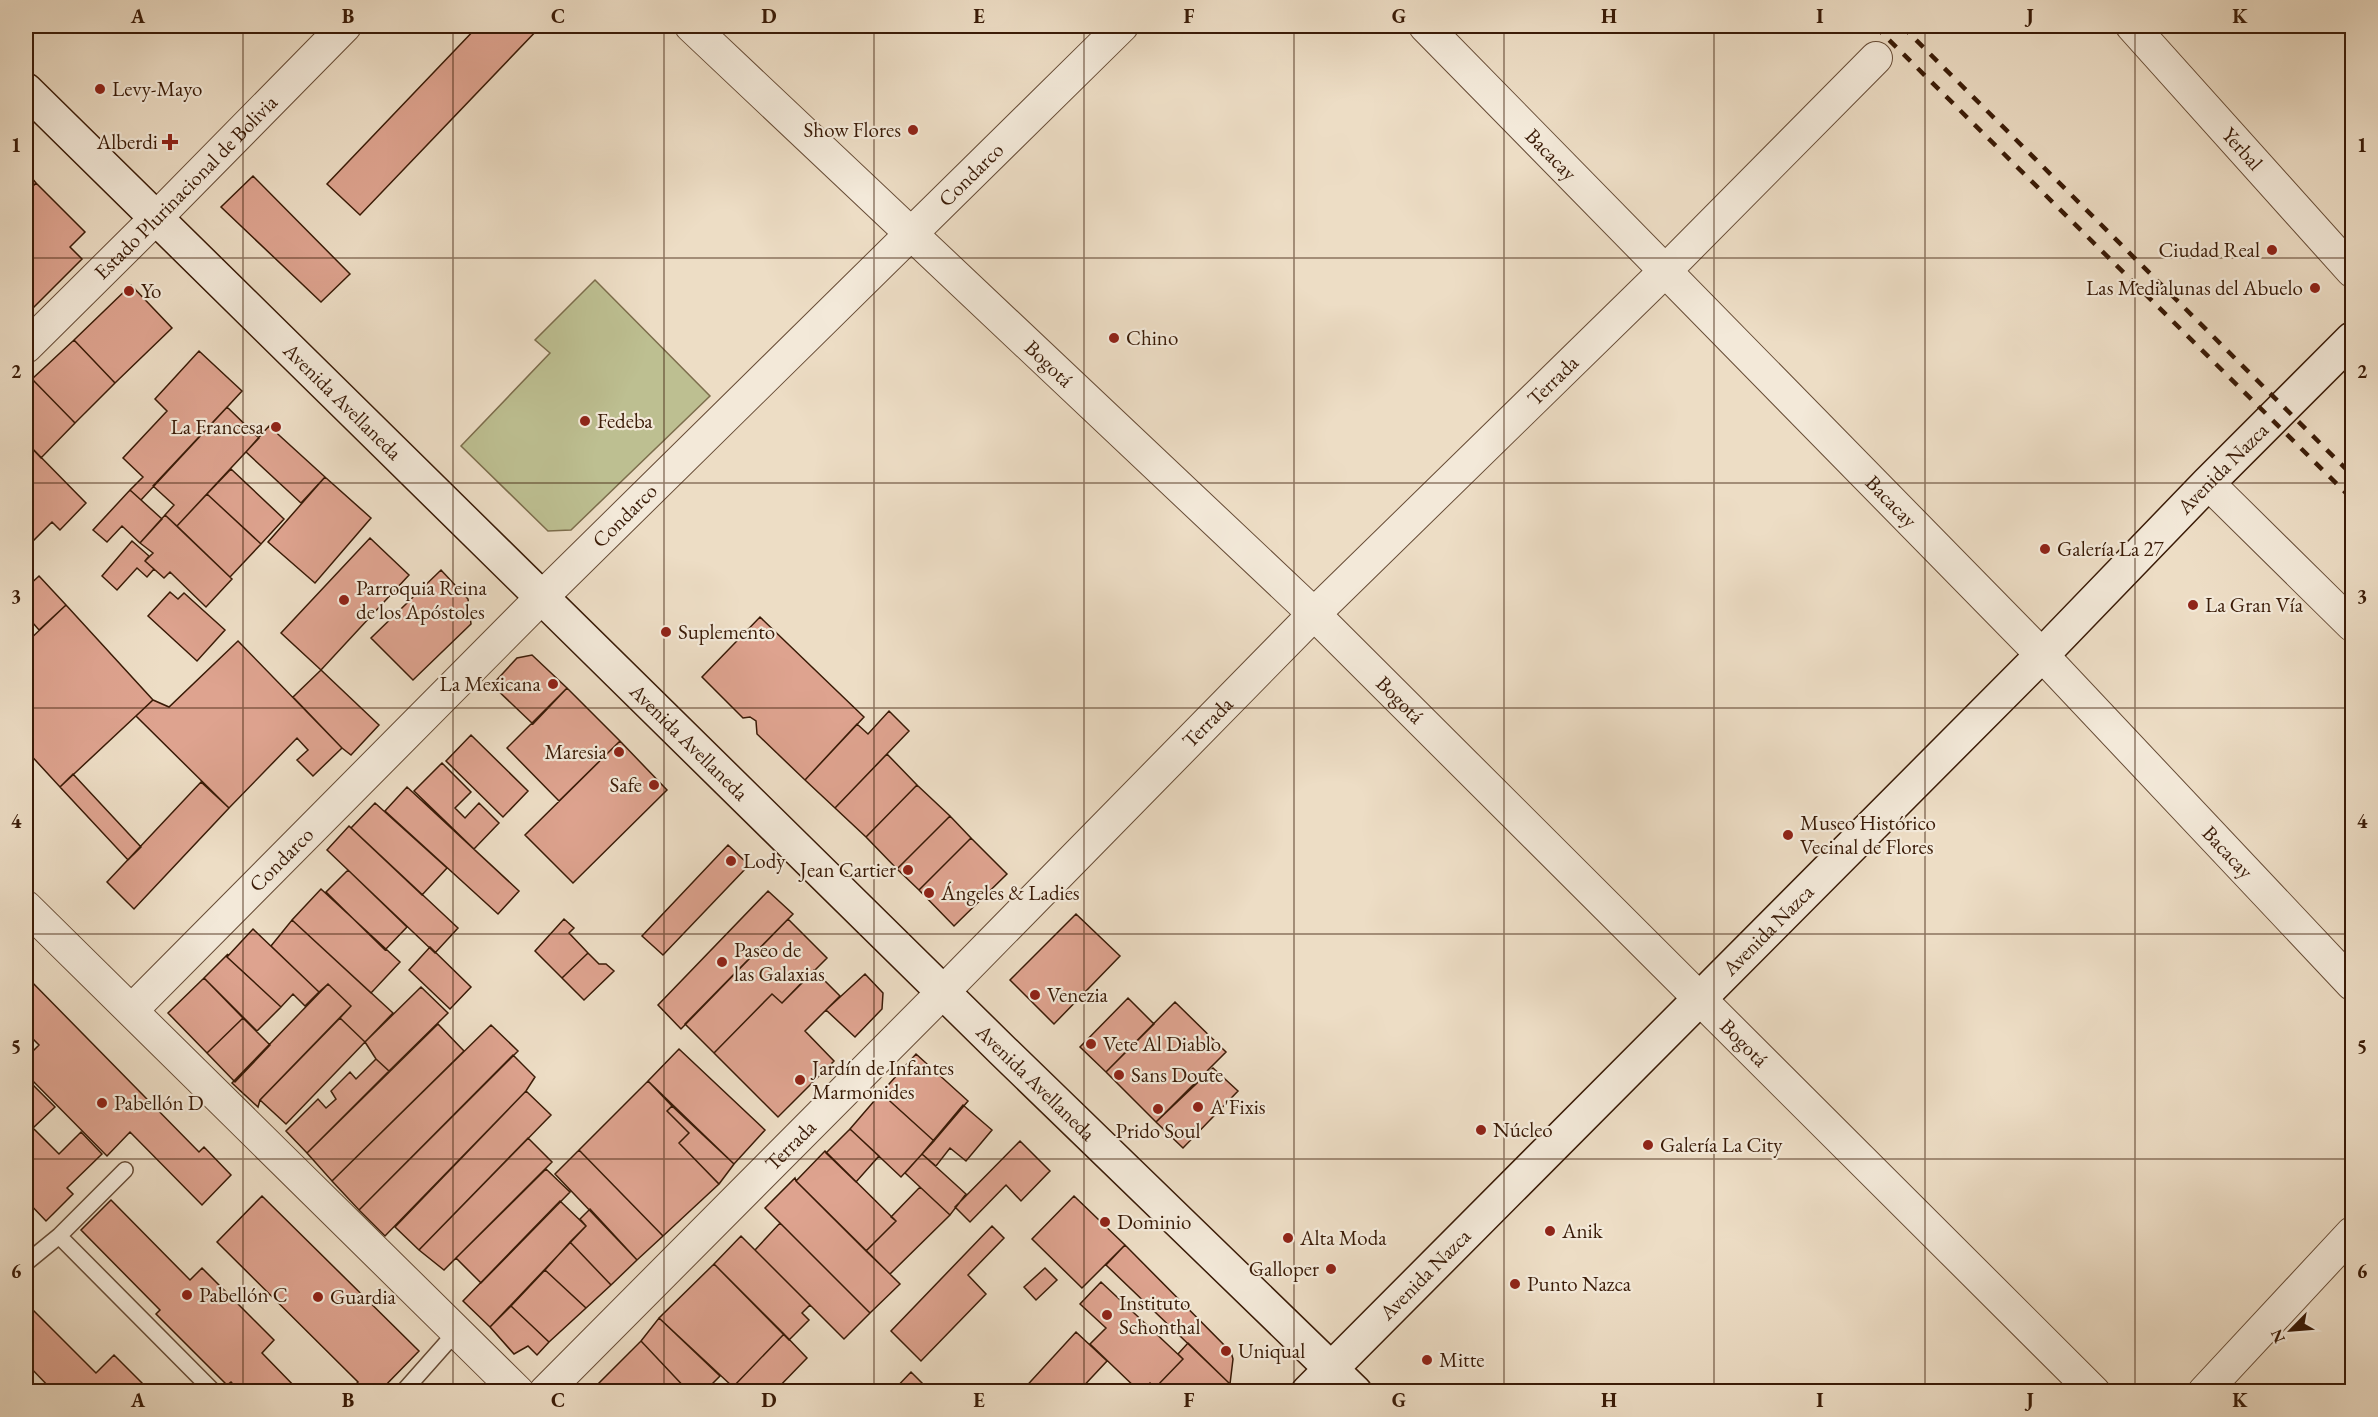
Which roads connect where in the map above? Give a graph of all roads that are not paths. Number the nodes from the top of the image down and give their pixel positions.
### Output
1 (345, 26) edge
2 (691, 26) edge
3 (1122, 26) edge
4 (1425, 26) edge
5 (2132, 26) edge
6 (1876, 58) dead end
7 (26, 90) edge
8 (156, 218) junction
9 (912, 232) junction
10 (1665, 271) junction
11 (2352, 271) edge
12 (2352, 339) edge
13 (26, 347) edge
14 (2208, 483) junction
15 (541, 598) junction
16 (1314, 614) junction
17 (2352, 625) edge
18 (2042, 656) junction
19 (26, 907) edge
20 (2352, 984) edge
21 (943, 992) junction
22 (1700, 999) junction
23 (132, 1010) junction
24 (125, 1170) dead end
25 (2352, 1233) edge
26 (59, 1236) junction
27 (26, 1263) edge
28 (457, 1331) junction
29 (1331, 1368) junction
30 (214, 1392) edge
31 (403, 1392) edge
32 (518, 1392) edge
33 (545, 1392) edge
34 (1308, 1392) edge
35 (1355, 1392) edge
36 (2094, 1392) edge
37 (2204, 1392) edge

1 - 8 street, Estado Plurinacional de Bolivia
2 - 9 street, Bogotá
3 - 9 street, Condarco
4 - 10 street, Bacacay
5 - 11 street, Yerbal
6 - 10 street, Terrada
7 - 8 main road, Avenida Avellaneda
8 - 13 street, Estado Plurinacional de Bolivia
8 - 15 main road, Avenida Avellaneda
9 - 15 street, Condarco
9 - 16 street, Bogotá
10 - 16 street, Terrada
10 - 18 street, Bacacay
12 - 14 main road, Avenida Nazca
14 - 17 street
14 - 18 main road, Avenida Nazca
15 - 21 main road, Avenida Avellaneda
15 - 23 street, Condarco
16 - 21 street, Terrada
16 - 22 street, Bogotá
18 - 20 street, Bacacay
18 - 22 main road, Avenida Nazca
19 - 23 street
21 - 29 main road, Avenida Avellaneda
21 - 33 street, Terrada
22 - 29 main road, Avenida Nazca
22 - 36 street, Bogotá
23 - 28 street
24 - 26 lane
25 - 37 street
26 - 27 lane
26 - 30 lane
28 - 31 lane
28 - 32 street
29 - 34 main road, Avenida Nazca
29 - 35 main road, Avenida Avellaneda

